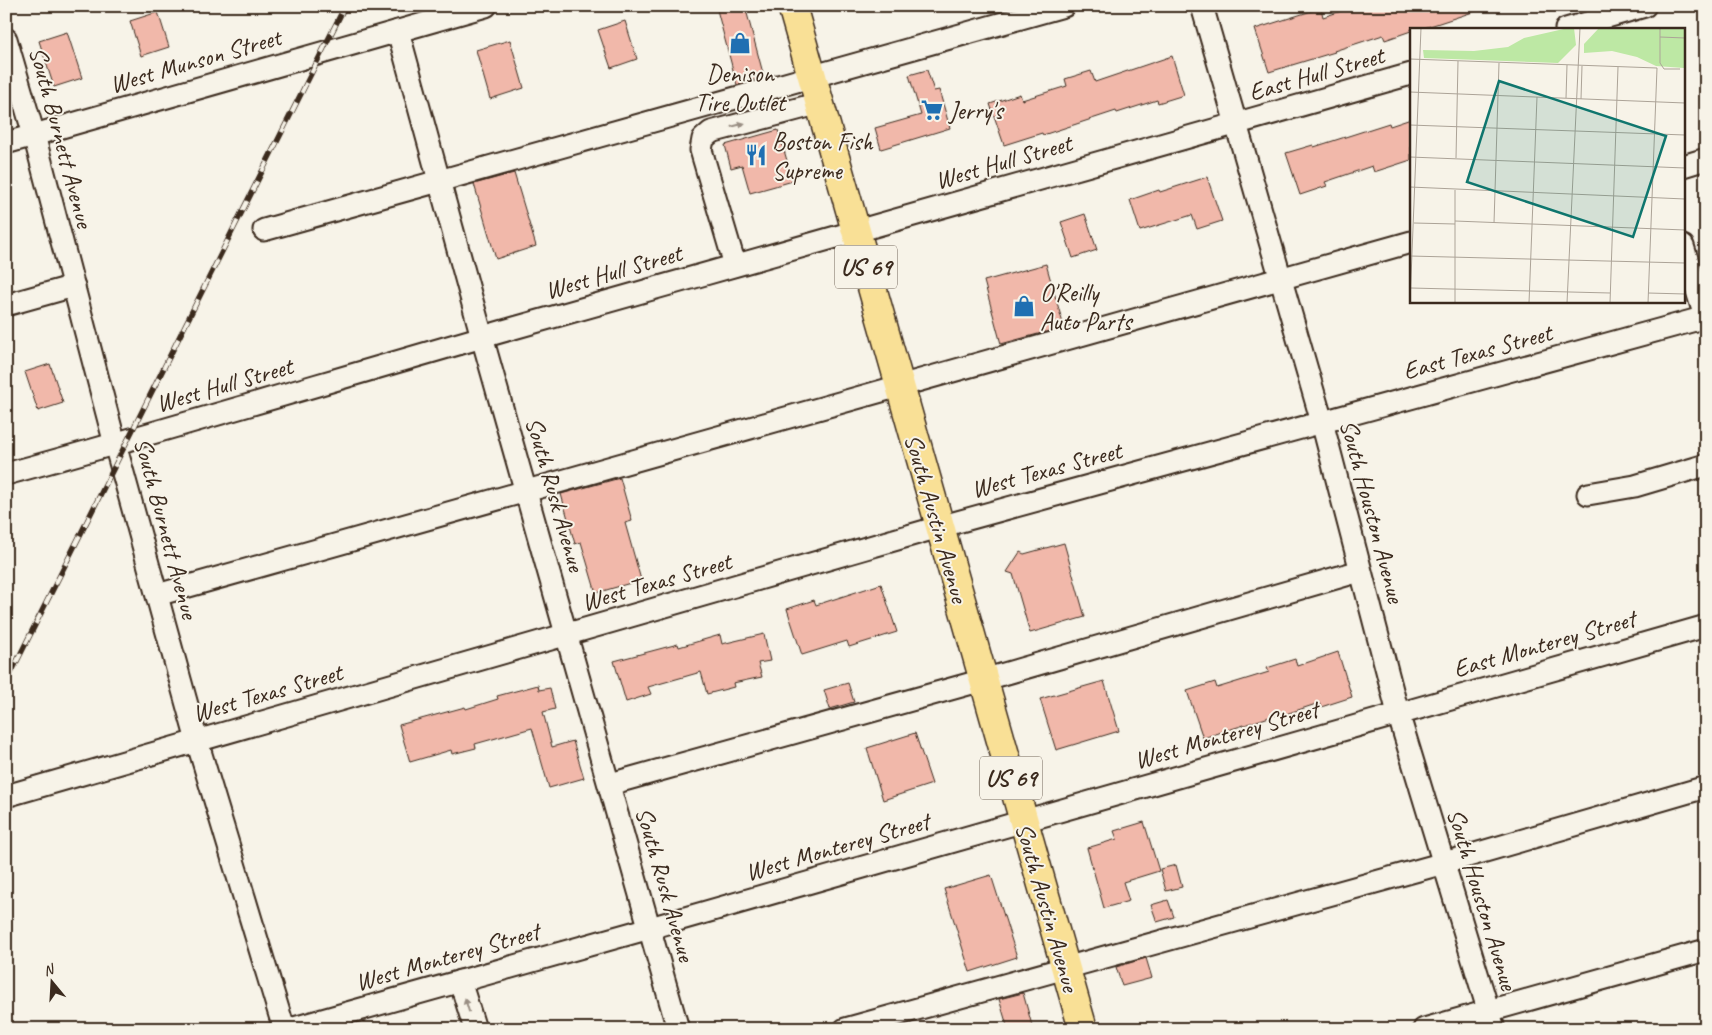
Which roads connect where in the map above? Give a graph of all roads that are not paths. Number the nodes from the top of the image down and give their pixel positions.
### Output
1 (486, 6) edge
2 (792, 6) edge
3 (1064, 6) edge
4 (1202, 6) edge
5 (1645, 6) edge
6 (1613, 17) edge
7 (1570, 28) edge
8 (398, 31) junction
9 (6, 38) edge
10 (1410, 74) edge
11 (812, 76) junction
12 (820, 103) junction
13 (1236, 125) junction
14 (34, 134) junction
15 (6, 142) edge
16 (1706, 159) edge
17 (1684, 166) edge
18 (439, 181) junction
19 (264, 230) dead end
20 (856, 231) junction
21 (1410, 242) edge
22 (1684, 249) edge
23 (735, 265) junction
24 (1280, 279) junction
25 (74, 286) junction
26 (6, 305) edge
27 (1705, 318) edge
28 (482, 337) junction
29 (900, 386) junction
30 (1322, 422) junction
31 (115, 444) junction
32 (1706, 465) edge
33 (6, 474) edge
34 (526, 491) junction
35 (1588, 494) dead end
36 (939, 527) junction
37 (1360, 571) junction
38 (157, 595) junction
39 (1706, 626) edge
40 (568, 635) junction
41 (983, 680) junction
42 (1398, 713) junction
43 (197, 741) junction
44 (610, 784) junction
45 (1706, 787) edge
46 (6, 796) edge
47 (1024, 822) junction
48 (1444, 863) junction
49 (650, 928) junction
50 (1706, 950) edge
51 (1065, 967) junction
52 (460, 981) junction
53 (1491, 1020) edge
54 (284, 1029) edge
55 (290, 1029) edge
56 (475, 1029) edge
57 (678, 1029) edge
58 (845, 1029) edge
59 (1082, 1029) edge
60 (1424, 1029) edge

1 - 8 street, West Munson Street
2 - 11 highway, South Austin Avenue / US 69
3 - 11 street
4 - 13 street, South Houston Avenue
5 - 6 street
6 - 7 street
8 - 14 street, West Munson Street
8 - 18 street, South Rusk Avenue
9 - 14 street, South Burnett Avenue
10 - 13 street, East Hull Street
11 - 12 highway, South Austin Avenue / US 69
11 - 18 street
12 - 20 highway, South Austin Avenue / US 69
23 -> 12 street
13 - 20 street, West Hull Street
13 - 24 street, South Houston Avenue
14 - 15 street, West Munson Street
14 - 25 street, South Burnett Avenue
16 - 17 street
18 - 19 street
18 - 28 street, South Rusk Avenue
20 - 23 street, West Hull Street
20 - 29 highway, South Austin Avenue / US 69
21 - 24 street
22 - 27 street
23 - 28 street, West Hull Street
24 - 29 street
24 - 30 street, South Houston Avenue
25 - 26 street
25 - 31 street, South Burnett Avenue
27 - 30 street, East Texas Street
28 - 31 street, West Hull Street
28 - 34 street, South Rusk Avenue
29 - 34 street
29 - 36 highway, South Austin Avenue / US 69
30 - 36 street, West Texas Street
30 - 37 street, South Houston Avenue
31 - 33 street, West Hull Street
31 - 38 street, South Burnett Avenue
32 - 35 street
34 - 38 street
34 - 40 street, South Rusk Avenue
36 - 40 street, West Texas Street
36 - 41 highway, South Austin Avenue / US 69
37 - 41 street
37 - 42 street, South Houston Avenue
38 - 43 street, South Burnett Avenue
39 - 42 street, East Monterey Street
40 - 43 street, West Texas Street
40 - 44 street, South Rusk Avenue
41 - 44 street
41 - 47 highway, South Austin Avenue / US 69
42 - 47 street, West Monterey Street
42 - 48 street, South Houston Avenue
43 - 46 street, West Texas Street
43 - 54 street, South Burnett Avenue
44 - 49 street, South Rusk Avenue
45 - 48 street
47 - 49 street, West Monterey Street
47 - 51 highway, South Austin Avenue / US 69
48 - 51 street
48 - 53 street, South Houston Avenue
49 - 52 street, West Monterey Street
49 - 57 street, South Rusk Avenue
50 - 53 street
51 - 58 street
51 - 59 highway, South Austin Avenue / US 69
52 - 55 street, West Monterey Street
56 -> 52 street
53 - 60 street

